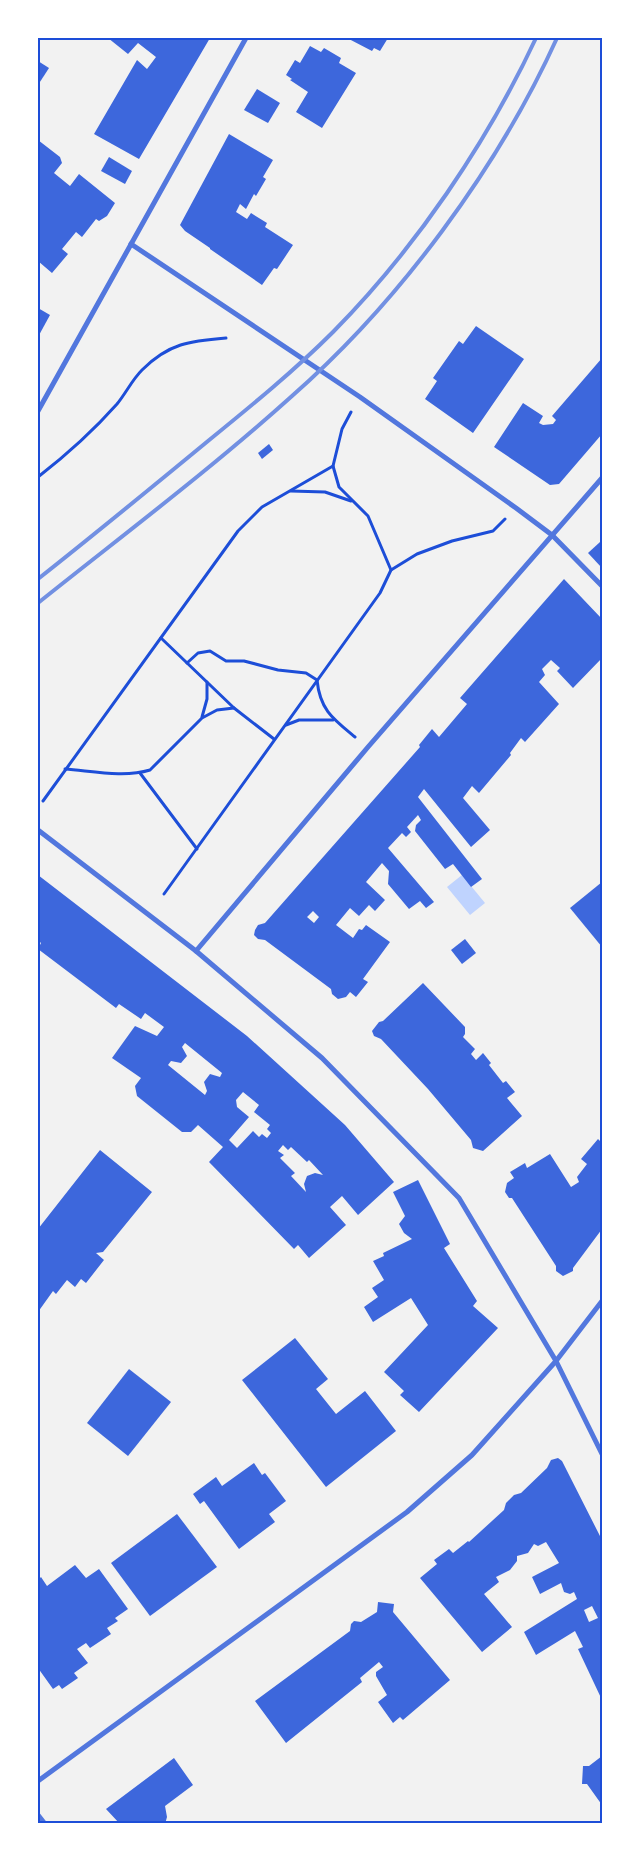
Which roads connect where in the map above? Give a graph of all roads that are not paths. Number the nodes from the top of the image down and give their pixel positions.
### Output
1 (246, 38) edge
2 (131, 244) junction
3 (38, 411) edge
4 (602, 478) edge
5 (552, 535) junction
6 (602, 586) edge
7 (38, 830) edge
8 (196, 951) junction
9 (602, 1301) edge
10 (556, 1361) junction
11 (602, 1454) edge
12 (38, 1781) edge
13 (38, 1815) edge
14 (45, 1824) edge

1 - 2 street
2 - 3 street
2 - 5 street
4 - 5 street
5 - 6 street
5 - 8 street
7 - 8 street
8 - 10 street
9 - 10 street
10 - 11 street
10 - 12 street
13 - 14 street

